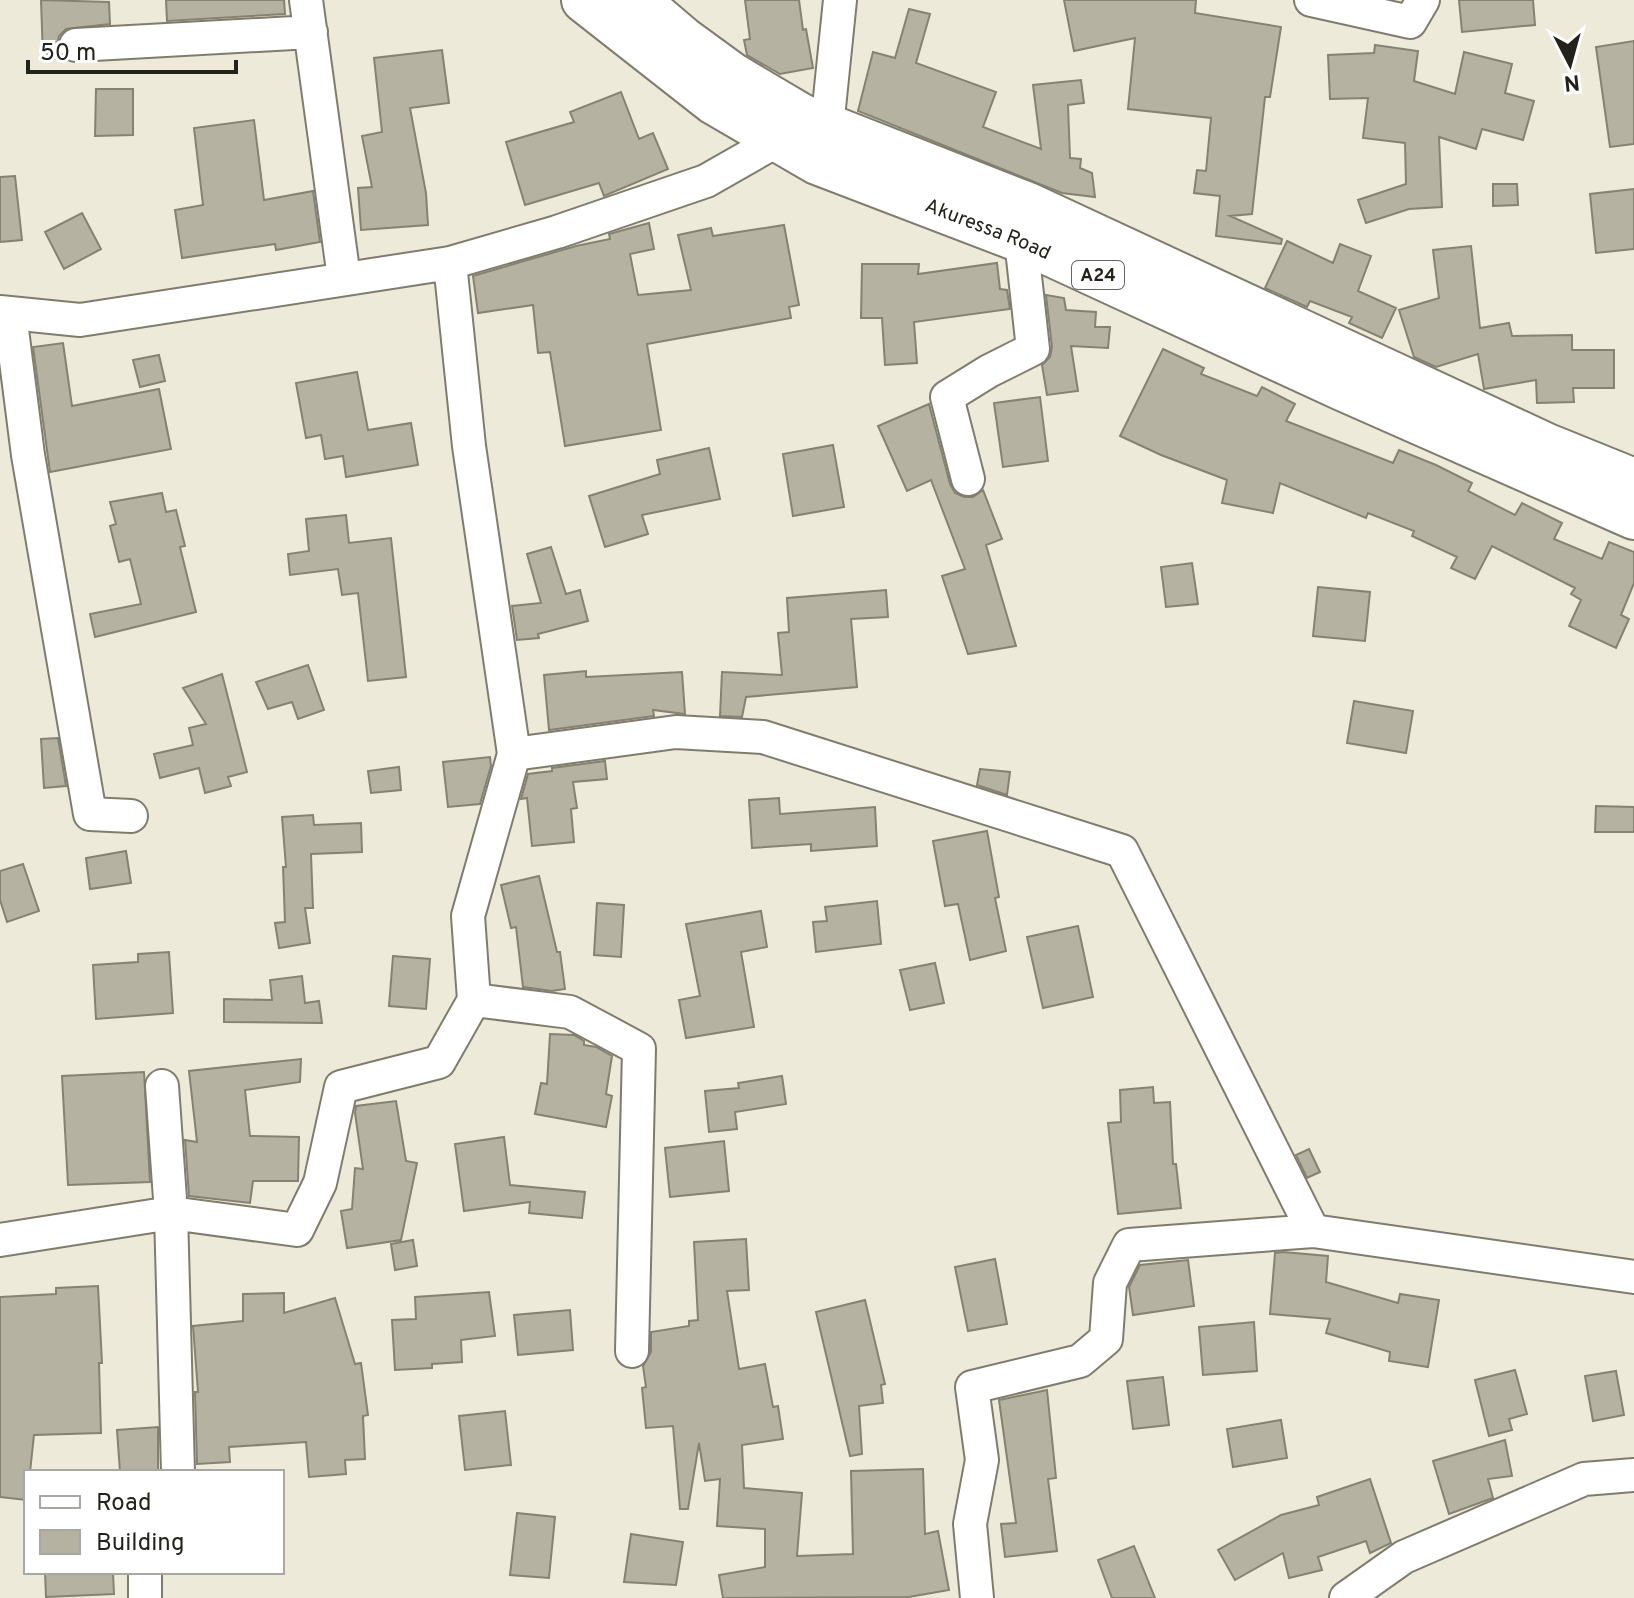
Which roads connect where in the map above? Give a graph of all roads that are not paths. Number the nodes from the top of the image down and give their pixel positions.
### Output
1 (306, 0) edge
2 (584, 0) edge
3 (637, 0) edge
4 (840, 0) edge
5 (1311, 0) edge
6 (1423, 0) edge
7 (311, 32) junction
8 (76, 45) dead end
9 (802, 128) junction
10 (1021, 240) junction
11 (450, 263) junction
12 (344, 278) junction
13 (5, 313) edge
14 (968, 479) dead end
15 (1634, 481) edge
16 (1634, 517) edge
17 (514, 754) junction
18 (131, 816) dead end
19 (474, 1000) junction
20 (162, 1086) dead end
21 (171, 1213) junction
22 (1313, 1231) junction
23 (0, 1240) edge
24 (1634, 1277) edge
25 (632, 1351) dead end
26 (178, 1470) edge
27 (1634, 1475) edge
28 (145, 1574) edge
29 (145, 1598) edge
30 (977, 1598) edge
31 (1346, 1598) edge

1 - 7 street
2 - 9 highway, Akuressa Road / A24
3 - 9 highway, Akuressa Road / A24
4 - 9 street
5 - 6 street
7 - 8 street
7 - 12 street
9 - 10 highway, Akuressa Road / A24
9 - 11 street
9 - 15 highway, Akuressa Road / A24
10 - 14 street
10 - 16 highway, Akuressa Road / A24
11 - 12 street
11 - 17 street
12 - 13 street
13 - 18 street
17 - 19 street
17 - 22 street
19 - 21 street
19 - 25 street
20 - 21 street
21 - 23 street
21 - 26 street
22 - 24 street
22 - 30 street
27 - 31 street
28 - 29 street

